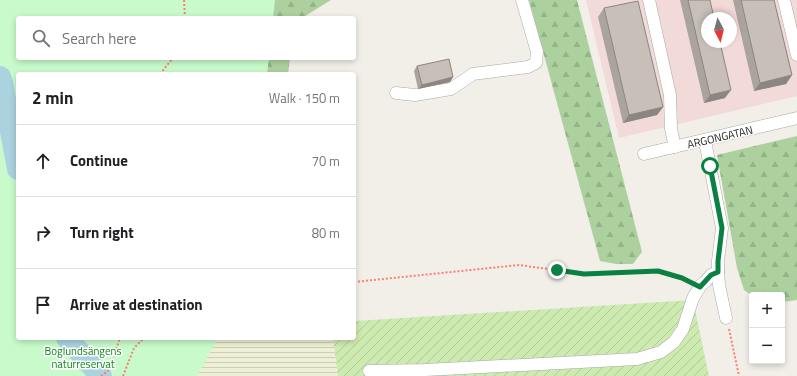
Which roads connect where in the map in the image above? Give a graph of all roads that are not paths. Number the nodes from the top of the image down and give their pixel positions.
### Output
1 (522, 0) edge
2 (648, 0) edge
3 (784, 0) edge
4 (797, 55) edge
5 (396, 93) dead end
6 (797, 118) edge
7 (704, 141) junction
8 (675, 147) junction
9 (644, 154) dead end
10 (718, 272) junction
11 (726, 318) road end
12 (369, 371) dead end

1 - 5 street
2 - 8 street
3 - 4 street
6 - 7 street, ARGONGATAN
7 - 8 street, ARGONGATAN
7 - 10 street
8 - 9 street, ARGONGATAN
10 - 11 street
10 - 12 street

